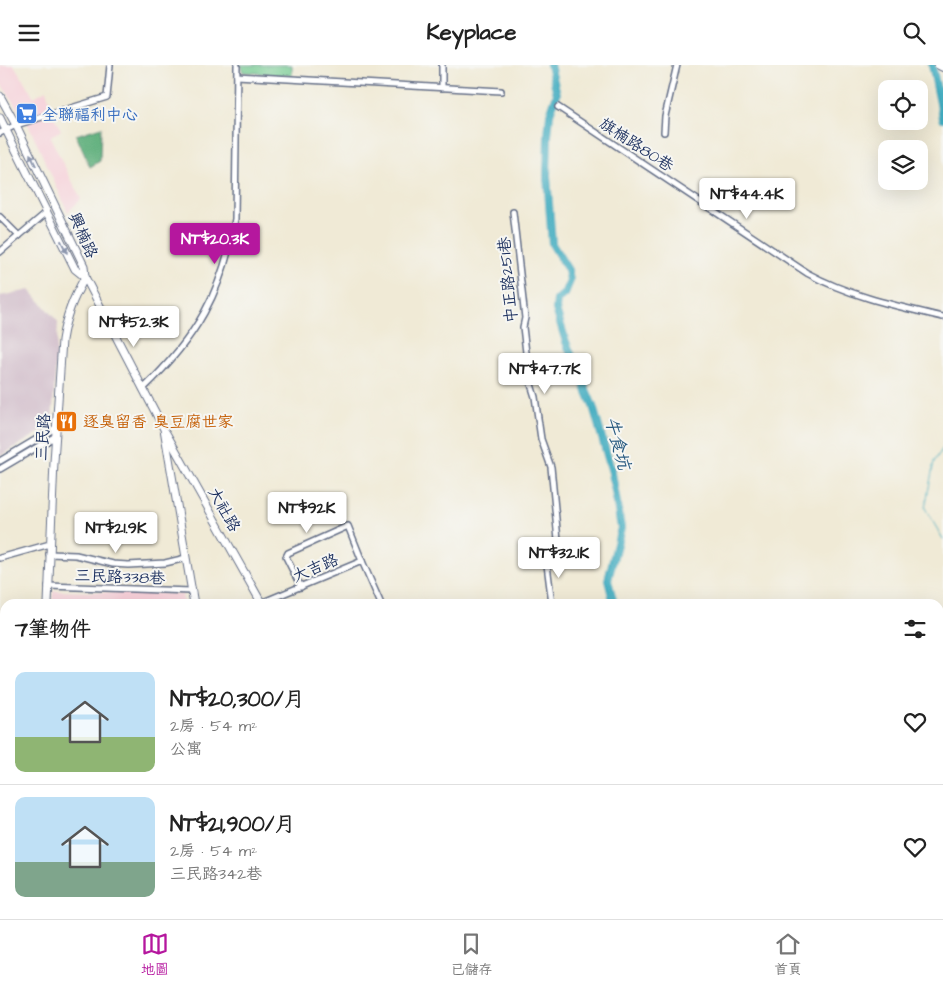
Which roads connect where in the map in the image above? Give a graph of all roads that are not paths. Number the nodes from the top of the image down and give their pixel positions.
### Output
1 (110, 65) edge
2 (237, 65) edge
3 (442, 65) edge
4 (677, 65) edge
5 (939, 65) edge
6 (943, 67) edge
7 (237, 77) junction
8 (442, 88) junction
9 (501, 91) dead end
10 (0, 96) edge
11 (558, 107) dead end
12 (0, 118) edge
13 (16, 125) junction
14 (4, 131) edge
15 (664, 132) dead end
16 (47, 212) junction
17 (513, 212) dead end
18 (0, 217) edge
19 (19, 235) junction
20 (0, 251) edge
21 (85, 277) junction
22 (943, 317) edge
23 (143, 389) junction
24 (57, 427) junction
25 (164, 429) junction
26 (56, 436) junction
27 (0, 461) edge
28 (0, 469) edge
29 (50, 545) junction
30 (49, 554) junction
31 (0, 558) edge
32 (186, 558) junction
33 (362, 561) junction
34 (48, 587) junction
35 (300, 587) junction
36 (191, 591) junction
37 (48, 599) edge
38 (193, 599) edge
39 (260, 599) edge
40 (272, 599) edge
41 (379, 599) edge
42 (551, 599) edge

1 - 13 street
2 - 7 street
3 - 8 street
4 - 15 street
5 - 6 main road
7 - 8 street
7 - 23 street
8 - 9 street
10 - 13 street, 興楠路
11 - 22 street, 旗楠路80巷
12 - 14 street, 興楠路
13 - 14 street
21 -> 13 street, 興楠路
14 - 16 street, 興楠路
16 - 19 street
16 -> 21 street, 興楠路
17 - 42 street, 中正路251巷
18 - 19 street
19 - 20 street
21 - 23 street, 大社路
21 - 24 street, 三民路
23 - 25 street, 大社路
24 - 26 street, 三民路
24 - 27 street
25 - 32 street
25 - 39 street, 大社路
26 - 28 street
26 - 29 street, 三民路
29 - 30 street, 三民路
29 - 31 street
30 - 32 street
30 - 34 street, 三民路
32 - 36 street
33 - 35 street, 大吉路
33 - 35 street
33 - 41 street, 大吉路
34 - 36 street, 三民路338巷
34 - 37 street, 三民路
35 - 40 street, 大吉路
36 - 38 street

